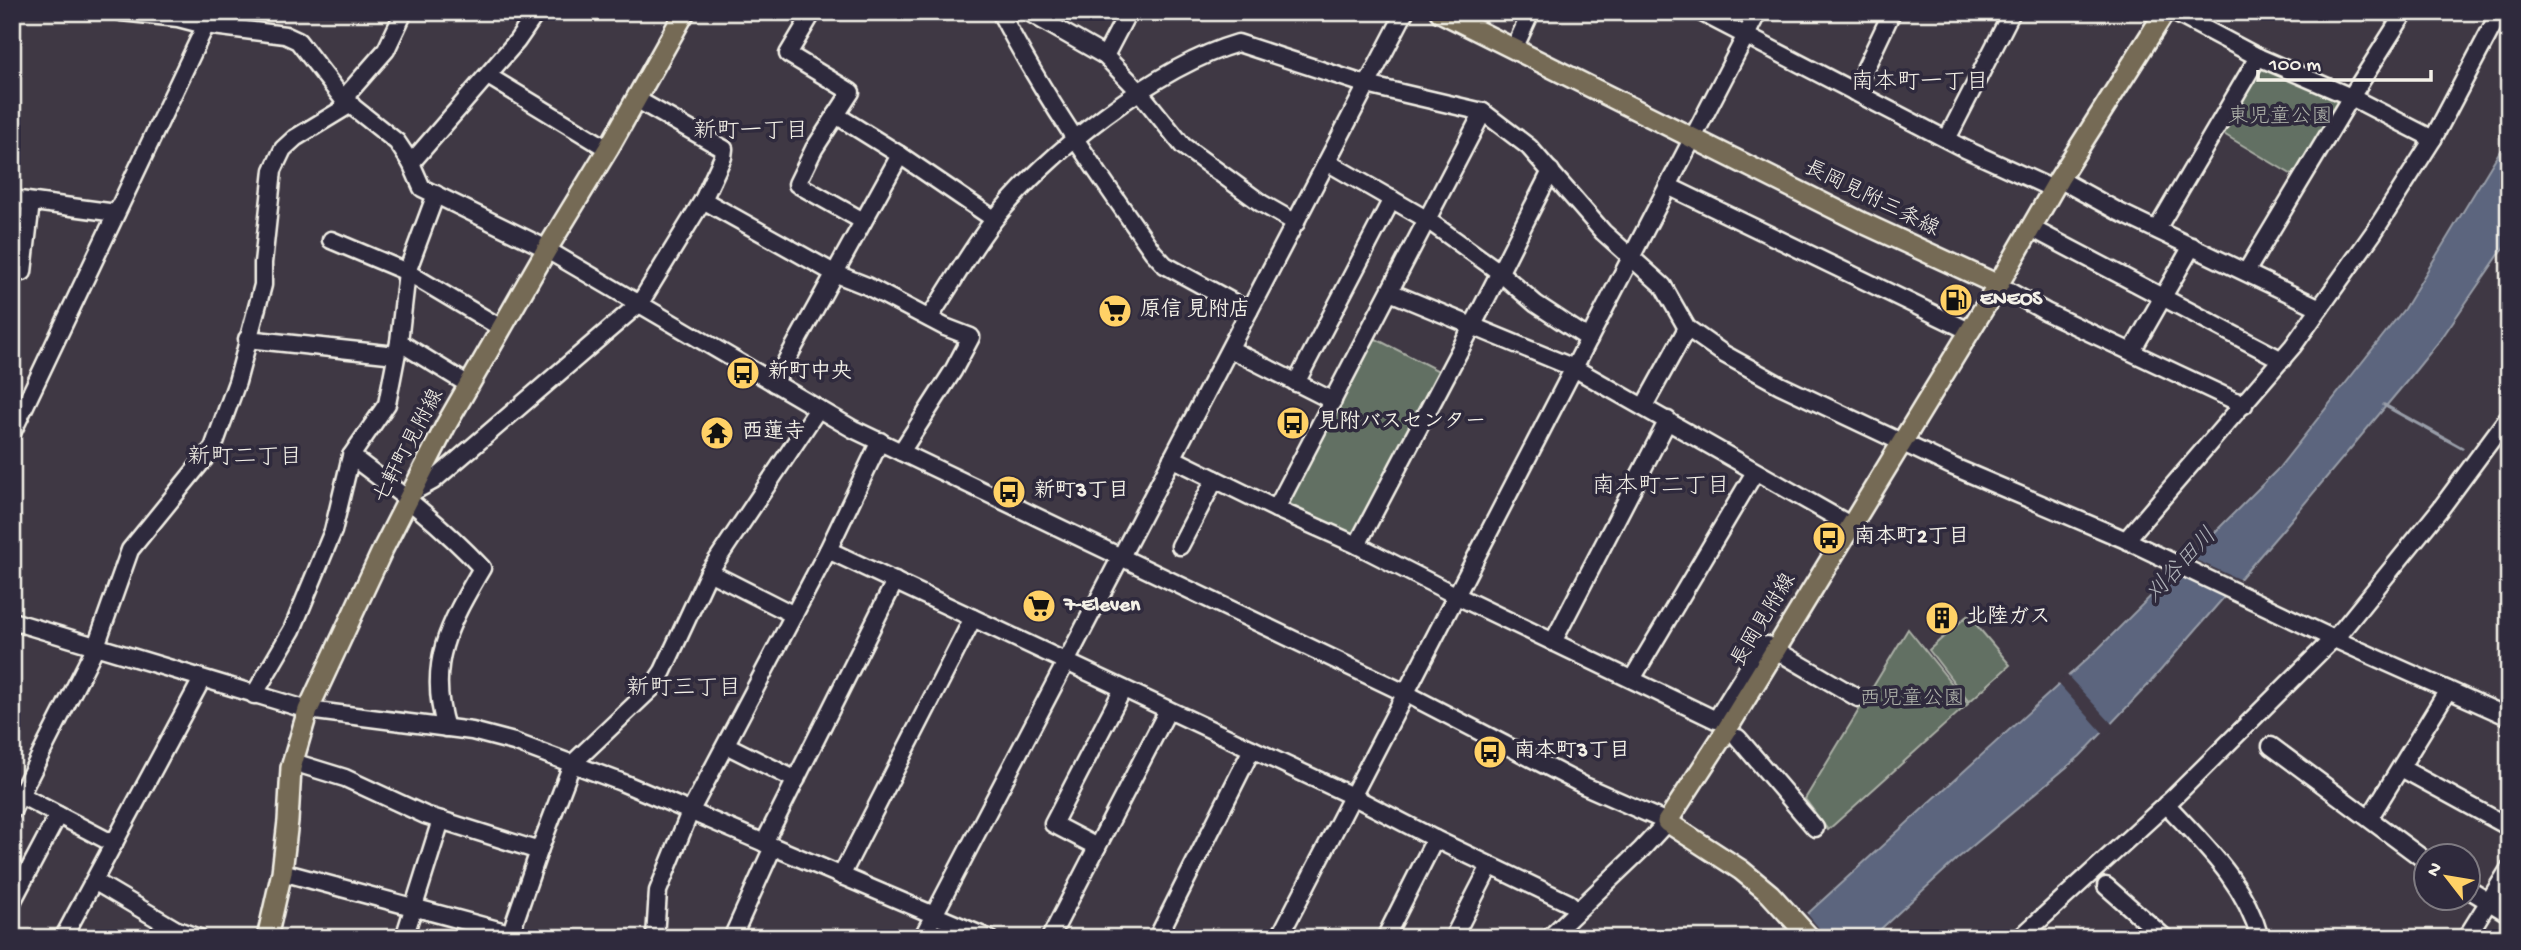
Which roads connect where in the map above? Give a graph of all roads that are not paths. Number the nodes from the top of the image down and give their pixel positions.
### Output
1 (121, 12) edge
2 (404, 12) edge
3 (537, 12) edge
4 (685, 12) edge
5 (813, 12) edge
6 (1000, 12) edge
7 (1028, 12) edge
8 (1128, 12) edge
9 (1405, 12) edge
10 (1440, 12) edge
11 (1531, 12) edge
12 (1700, 12) edge
13 (1758, 12) edge
14 (1892, 12) edge
15 (2012, 12) edge
16 (2165, 12) edge
17 (2173, 12) edge
18 (2404, 12) edge
19 (2500, 12) edge
20 (178, 15) edge
21 (209, 19) edge
22 (1746, 36) junction
23 (1514, 48) junction
24 (1105, 56) junction
25 (2258, 57) junction
26 (488, 76) junction
27 (1367, 85) junction
28 (1138, 90) junction
29 (1854, 92) junction
30 (2351, 97) junction
31 (636, 99) junction
32 (347, 102) junction
33 (1483, 112) junction
34 (836, 115) junction
35 (1693, 138) junction
36 (1947, 139) junction
37 (2433, 139) junction
38 (1074, 141) junction
39 (608, 149) junction
40 (901, 155) junction
41 (1327, 162) junction
42 (411, 163) junction
43 (1551, 171) junction
44 (2056, 184) junction
45 (1668, 186) junction
46 (436, 194) junction
47 (12, 199) edge
48 (1392, 199) junction
49 (703, 200) junction
50 (31, 202) junction
51 (117, 213) junction
52 (994, 219) junction
53 (1426, 219) junction
54 (863, 221) junction
55 (1296, 223) junction
56 (2031, 228) junction
57 (2157, 229) junction
58 (331, 240) dead end
59 (2192, 246) junction
60 (547, 249) junction
61 (1630, 258) junction
62 (1499, 271) junction
63 (23, 272) dead end
64 (407, 272) junction
65 (2246, 272) junction
66 (834, 273) junction
67 (1998, 285) junction
68 (1390, 292) junction
69 (2162, 298) junction
70 (640, 303) junction
71 (2320, 308) junction
72 (1249, 311) junction
73 (929, 318) junction
74 (1473, 325) junction
75 (501, 328) junction
76 (1688, 328) junction
77 (1969, 331) junction
78 (247, 338) junction
79 (1589, 339) junction
80 (398, 348) junction
81 (1230, 349) junction
82 (2132, 351) junction
83 (2282, 359) junction
84 (1574, 368) junction
85 (774, 383) junction
86 (1296, 383) junction
87 (469, 385) junction
88 (20, 399) edge
89 (1333, 401) junction
90 (2244, 405) junction
91 (1644, 407) junction
92 (818, 409) junction
93 (2509, 416) edge
94 (1668, 420) junction
95 (12, 433) edge
96 (880, 442) junction
97 (1901, 442) junction
98 (901, 452) junction
99 (351, 456) junction
100 (1172, 458) junction
101 (1755, 472) junction
102 (1215, 479) junction
103 (410, 496) junction
104 (1276, 509) junction
105 (1850, 525) junction
106 (2126, 540) junction
107 (1357, 545) junction
108 (1180, 546) dead end
109 (828, 550) junction
110 (1122, 555) junction
111 (709, 572) junction
112 (895, 581) junction
113 (1455, 595) junction
114 (794, 615) junction
115 (973, 618) junction
116 (12, 621) edge
117 (2330, 636) junction
118 (1553, 642) junction
119 (96, 646) junction
120 (1774, 649) junction
121 (1066, 662) junction
122 (202, 679) junction
123 (1632, 679) junction
124 (1123, 688) junction
125 (2448, 690) junction
126 (1405, 693) junction
127 (254, 695) junction
128 (1858, 698) dead end
129 (308, 710) junction
130 (1168, 710) junction
131 (2509, 717) edge
132 (446, 728) junction
133 (1738, 738) dead end
134 (726, 745) junction
135 (2271, 746) dead end
136 (1252, 749) junction
137 (293, 762) junction
138 (572, 764) junction
139 (2401, 768) junction
140 (796, 780) junction
141 (20, 795) junction
142 (1352, 796) junction
143 (2166, 804) junction
144 (12, 811) edge
145 (690, 812) junction
146 (58, 815) junction
147 (2370, 817) junction
148 (441, 820) junction
149 (1667, 822) junction
150 (2509, 827) edge
151 (1815, 828) dead end
152 (1435, 839) junction
153 (114, 844) junction
154 (768, 845) junction
155 (1097, 847) junction
156 (539, 851) junction
157 (2412, 851) edge
158 (1490, 866) junction
159 (2509, 869) edge
160 (282, 872) junction
161 (841, 876) junction
162 (94, 881) junction
163 (2106, 886) dead end
164 (2482, 898) edge
165 (12, 902) edge
166 (2487, 902) junction
167 (414, 906) junction
168 (1577, 910) junction
169 (2509, 914) edge
170 (934, 915) junction
171 (510, 935) edge
172 (64, 938) edge
173 (200, 938) edge
174 (267, 938) edge
175 (404, 938) edge
176 (528, 938) edge
177 (655, 938) edge
178 (732, 938) edge
179 (922, 938) edge
180 (988, 938) edge
181 (1049, 938) edge
182 (1157, 938) edge
183 (1279, 938) edge
184 (1385, 938) edge
185 (1453, 938) edge
186 (1549, 938) edge
187 (1810, 938) edge
188 (2020, 938) edge
189 (2165, 938) edge
190 (2260, 938) edge
191 (2466, 938) edge

1 - 20 street
2 - 32 street
3 - 26 street
4 - 31 main road, 七軒町見附線
5 - 34 street
6 - 38 street
7 - 24 street
8 - 24 street
9 - 27 street
10 - 23 main road, 長岡見附三条線
11 - 23 street
12 - 22 street
13 - 22 street
14 - 29 street
15 - 36 street
16 - 44 main road
17 - 25 street
18 - 30 street
19 - 37 street
20 - 21 street
21 - 32 street
21 - 51 street
22 - 29 street
22 - 35 street
23 - 35 main road, 長岡見附三条線
24 - 28 street
25 - 30 street
25 - 57 street
26 - 39 street
26 - 42 street
27 - 28 street
27 - 33 street
27 - 41 street
28 - 38 street
28 - 55 street
29 - 36 street
30 - 37 street
30 - 65 street
31 - 39 main road, 七軒町見附線
31 - 49 street
32 - 42 street
32 - 78 street
33 - 43 street
33 - 53 street
34 - 40 street
34 - 54 street
35 - 45 street
35 - 67 main road, 長岡見附三条線
36 - 44 street
37 - 71 street
38 - 52 street
38 - 72 street
39 - 60 main road, 七軒町見附線
40 - 52 street
40 - 54 street
41 - 48 street
41 - 55 street
42 - 46 street
43 - 61 street
43 - 62 street
44 - 56 main road
44 - 57 street
45 - 61 street
45 - 77 street
46 - 60 street
46 - 64 street
47 - 50 street
48 - 53 street
48 - 86 street
49 - 66 street
49 - 70 street
50 - 51 street
50 - 63 street
51 - 88 street
52 - 73 street
53 - 62 street
53 - 68 street
54 - 66 street
55 - 72 street
56 - 67 main road
56 - 69 street
57 - 59 street
58 - 64 street
59 - 65 street
59 - 69 street
60 - 70 street
60 - 75 main road, 七軒町見附線
61 - 76 street
61 - 79 street
62 - 74 street
62 - 79 street
64 - 75 street
64 - 80 street
65 - 71 street
66 - 73 street
66 - 85 street
67 - 77 main road, 長岡見附線
67 - 82 street
68 - 74 street
68 - 89 street
69 - 82 street
69 - 83 street
70 - 85 street
70 - 103 street
71 - 83 street
72 - 81 street
73 - 98 street
74 - 84 street
74 - 107 street
75 - 87 main road, 七軒町見附線
76 - 91 street
76 - 97 street
77 - 97 main road, 長岡見附線
78 - 80 street
78 - 119 street
79 - 84 street
80 - 87 street
80 - 99 street
81 - 86 street
81 - 100 street
82 - 90 street
83 - 90 street
84 - 91 street
84 - 113 street
85 - 92 street
86 - 89 street
87 - 103 main road, 七軒町見附線
88 - 95 street
89 - 104 street
90 - 106 street
91 - 94 street
92 - 96 street
92 - 111 street
93 - 117 street
94 - 101 street
94 - 118 street
96 - 98 street
96 - 109 street
97 - 105 main road, 長岡見附線
97 - 106 street
98 - 110 street
99 - 103 street
99 - 127 street
100 - 102 street
100 - 110 street
101 - 105 street
101 - 123 street
102 - 104 street
102 - 108 street
103 - 129 main road, 七軒町見附線
103 - 132 street
104 - 107 street
105 - 120 main road, 長岡見附線
106 - 117 street
107 - 113 street
109 - 112 street
109 - 114 street
110 - 121 street
110 - 126 street
111 - 114 street
111 - 138 street
112 - 115 street
112 - 140 street
113 - 118 street
113 - 126 street
114 - 134 street
115 - 121 street
115 - 161 street
116 - 119 street
117 - 125 street
117 - 143 street
118 - 123 street
119 - 122 street
119 - 141 street
120 - 123 street
120 - 128 street
120 - 149 main road, 長岡見附線
121 - 124 street
121 - 170 street
122 - 127 street
122 - 153 street
124 - 130 street
124 - 155 street
125 - 131 street
125 - 139 street
126 - 142 street
126 - 149 street
127 - 129 street
129 - 132 street
129 - 137 main road, 七軒町見附線
130 - 136 street
130 - 155 street
132 - 138 street
133 - 151 street
134 - 140 street
134 - 145 street
135 - 147 street
136 - 142 street
136 - 182 street
137 - 148 street
137 - 160 main road, 七軒町見附線
138 - 145 street
138 - 156 street
139 - 147 street
139 - 150 street
140 - 154 street
141 - 144 street
141 - 146 street
142 - 152 street
142 - 183 street
143 - 188 street
143 - 190 street
145 - 154 street
145 - 177 street
146 - 153 street
146 - 165 street
147 - 157 street
148 - 156 street
148 - 167 street
149 - 168 street
149 - 187 main road
152 - 158 street
152 - 184 street
153 - 162 street
154 - 161 street
154 - 178 street
155 - 181 street
156 - 171 street
158 - 168 street
158 - 185 street
159 - 166 street
160 - 167 street
160 - 174 main road, 七軒町見附線
161 - 170 street
162 - 172 street
162 - 173 street
163 - 189 street
164 - 166 street
166 - 169 street
166 - 191 street
167 - 171 street
167 - 175 street
168 - 186 street
170 - 179 street
170 - 180 street
171 - 176 street

